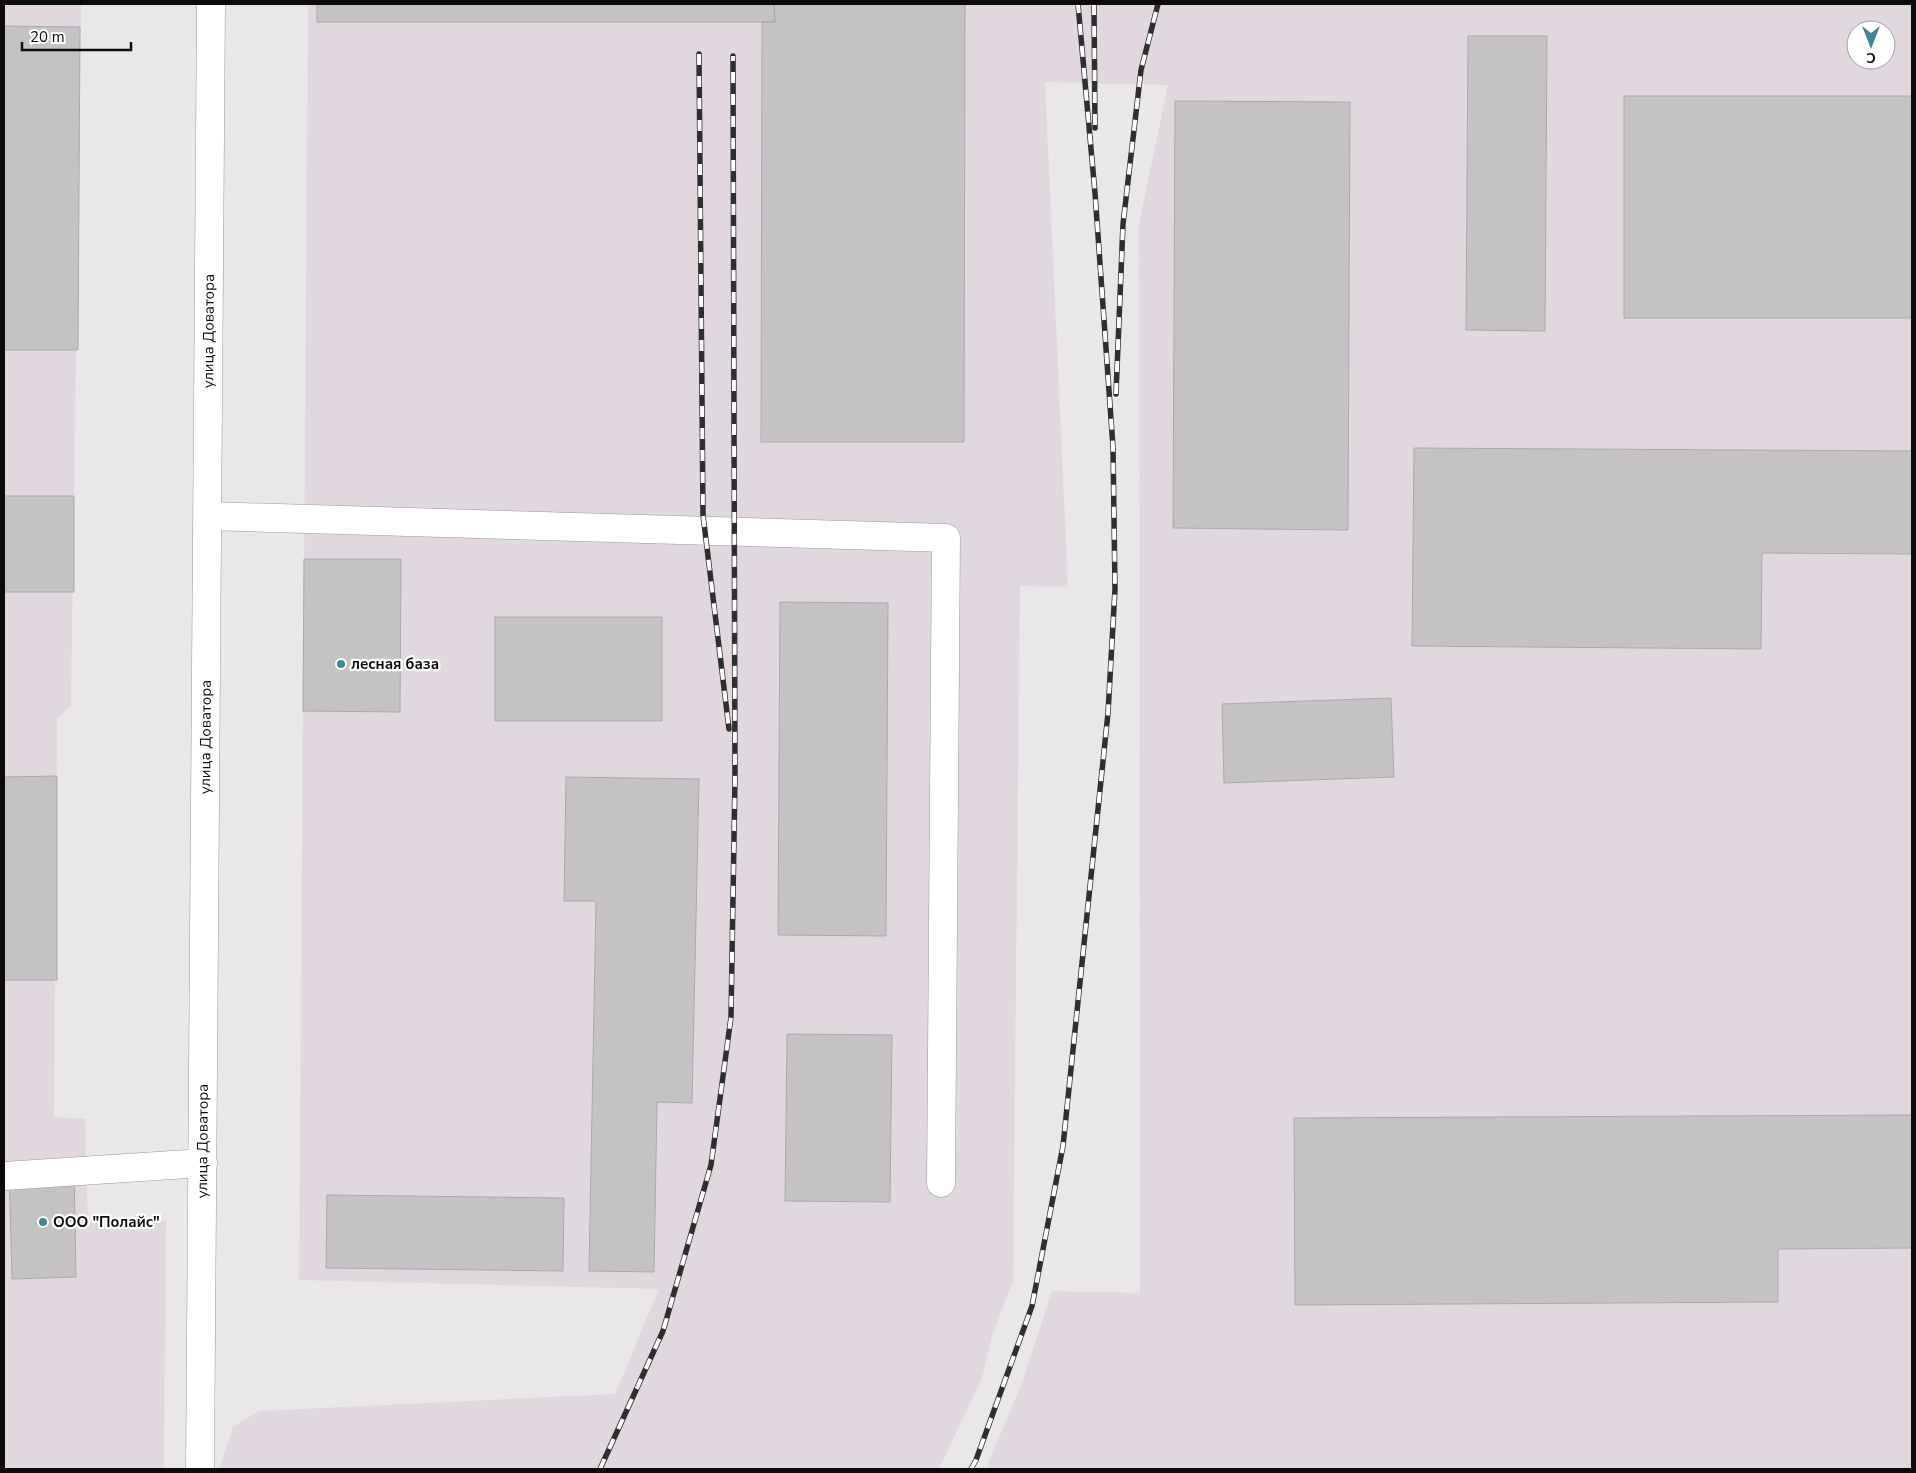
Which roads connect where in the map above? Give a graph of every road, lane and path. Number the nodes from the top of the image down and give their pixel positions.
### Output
1 (211, 4) edge
2 (208, 516) junction
3 (203, 1163) junction
4 (4, 1176) edge
5 (941, 1183) dead end
6 (200, 1469) edge

1 - 2 street, улица Доватора
2 - 3 street, улица Доватора
2 - 5 street
3 - 4 street
3 - 6 street, улица Доватора

